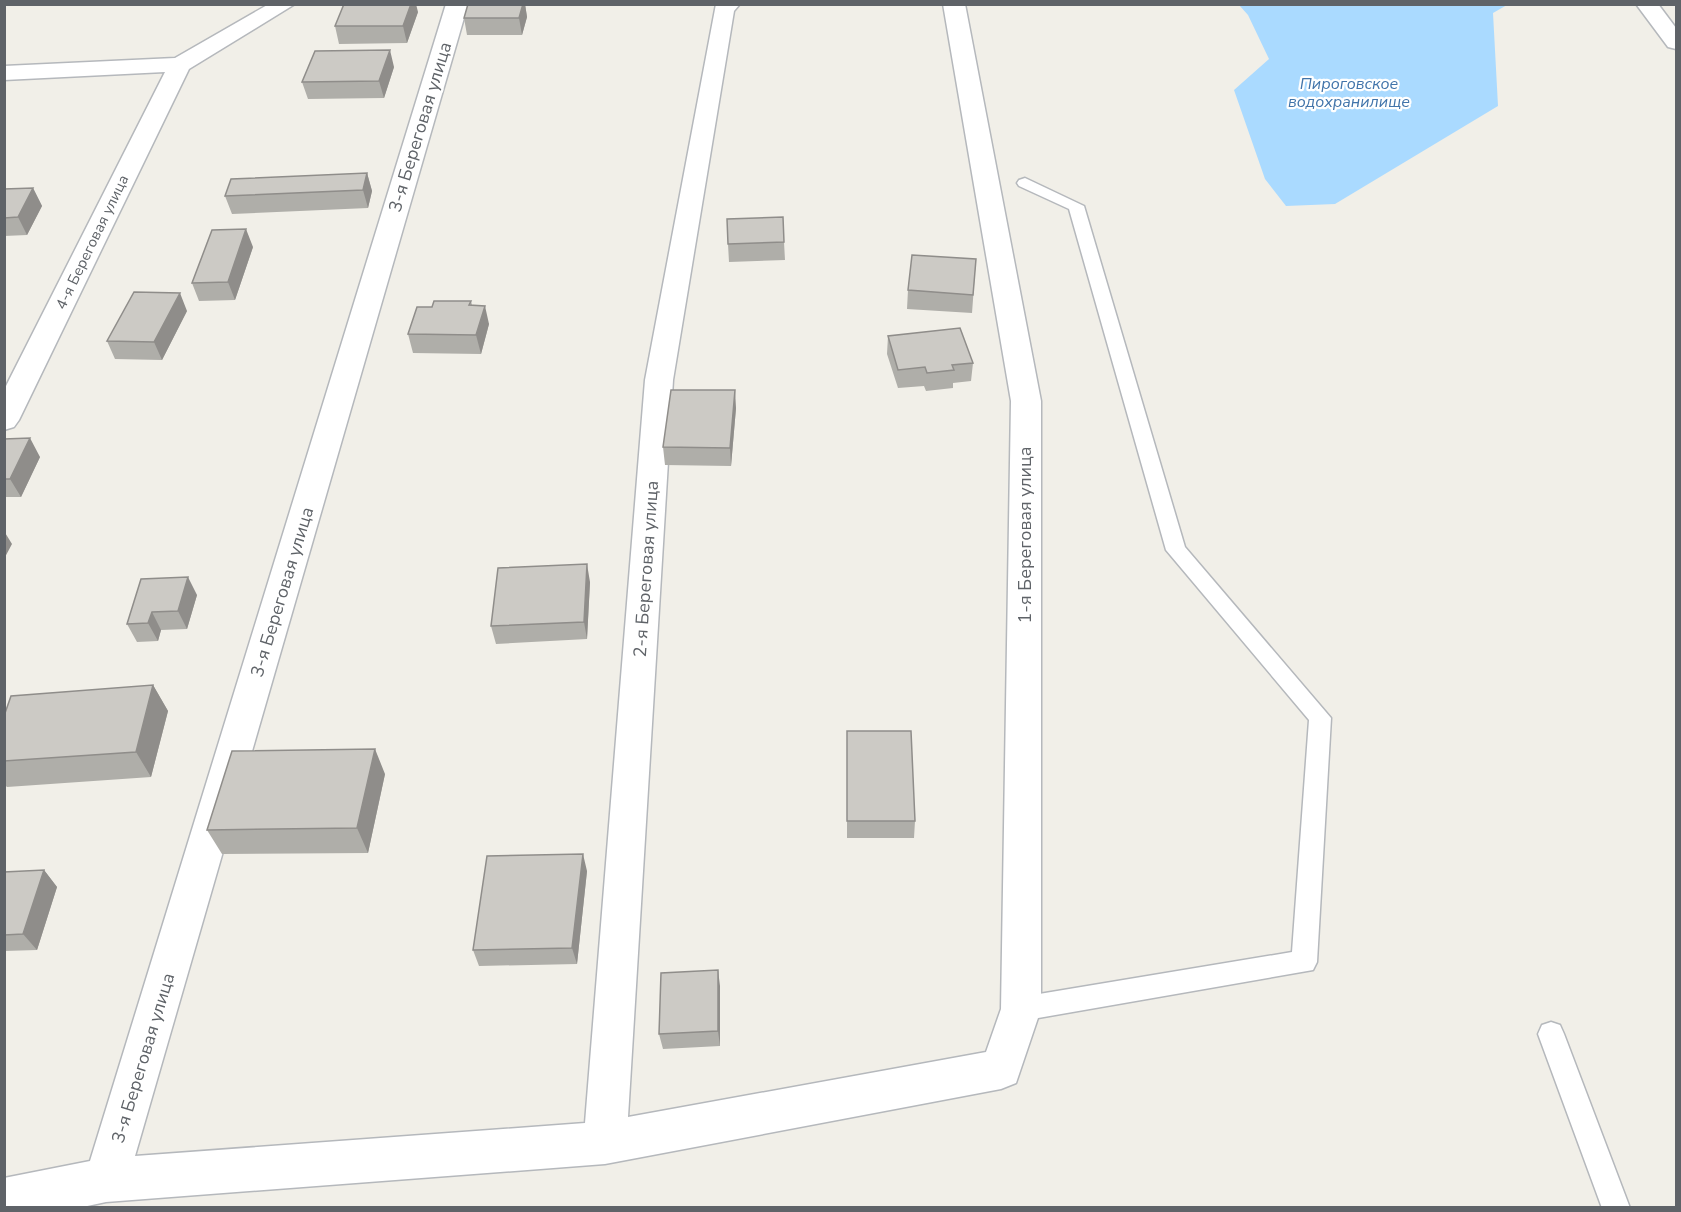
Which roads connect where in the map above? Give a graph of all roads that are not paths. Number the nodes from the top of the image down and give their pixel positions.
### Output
1 (285, 4) edge
2 (457, 4) edge
3 (730, 4) edge
4 (954, 4) edge
5 (1646, 4) edge
6 (1677, 42) edge
7 (180, 65) junction
8 (4, 73) edge
9 (1025, 183) dead end
10 (4, 420) edge
11 (1021, 1009) junction
12 (1551, 1034) dead end
13 (605, 1143) junction
14 (106, 1180) junction
15 (4, 1200) edge
16 (1616, 1208) edge

1 - 7 street
2 - 14 street, 3-я Береговая улица
3 - 13 street, 2-я Береговая улица
4 - 11 street, 1-я Береговая улица
5 - 6 street
7 - 8 street
7 - 10 street, 4-я Береговая улица
9 - 11 lane
11 - 13 street, 1-я Береговая улица
12 - 16 lane
13 - 14 street
14 - 15 street

